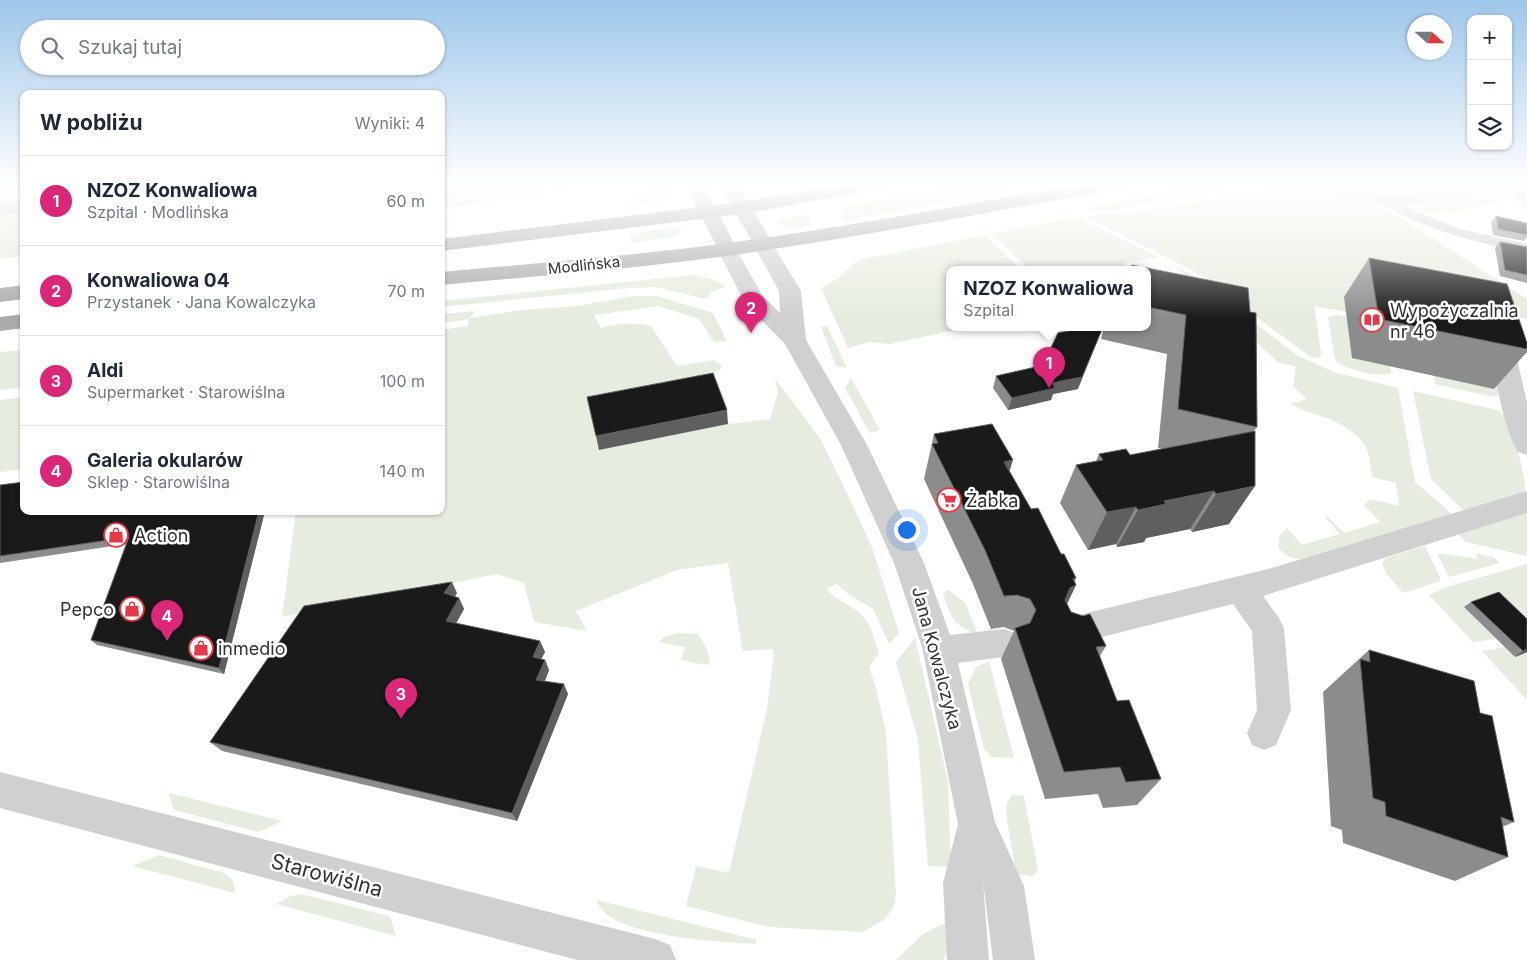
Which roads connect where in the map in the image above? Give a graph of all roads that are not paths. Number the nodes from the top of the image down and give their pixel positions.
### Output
1 (580, 228) edge
2 (717, 228) edge
3 (754, 228) edge
4 (871, 228) edge
5 (1442, 228) edge
6 (763, 244) junction
7 (445, 245) edge
8 (1527, 248) edge
9 (728, 249) junction
10 (445, 279) edge
11 (20, 292) edge
12 (0, 295) edge
13 (20, 322) edge
14 (0, 324) edge
15 (1499, 331) edge
16 (794, 340) junction
17 (1527, 446) edge
18 (1527, 502) edge
19 (1240, 589) junction
20 (1066, 632) edge
21 (1004, 643) dead end
22 (939, 651) junction
23 (1264, 733) dead end
24 (0, 790) edge
25 (977, 824) junction
26 (655, 960) edge
27 (968, 960) edge
28 (1014, 960) edge

1 - 7 main road
2 - 9 street
3 - 6 street
4 - 6 main road, Modlińska
5 - 8 lane
6 - 9 main road, Modlińska
6 - 16 street, Jana Kowalczyka
9 - 10 main road, Modlińska
9 - 16 street, Jana Kowalczyka
11 - 12 main road
13 - 14 main road
15 - 17 street
16 - 22 street, Jana Kowalczyka
18 - 19 street
19 - 20 street
19 - 23 street
21 - 22 street
22 - 25 street, Jana Kowalczyka
24 - 26 street, Starowiślna
25 - 27 street, Jana Kowalczyka
25 - 28 street, Jana Kowalczyka

